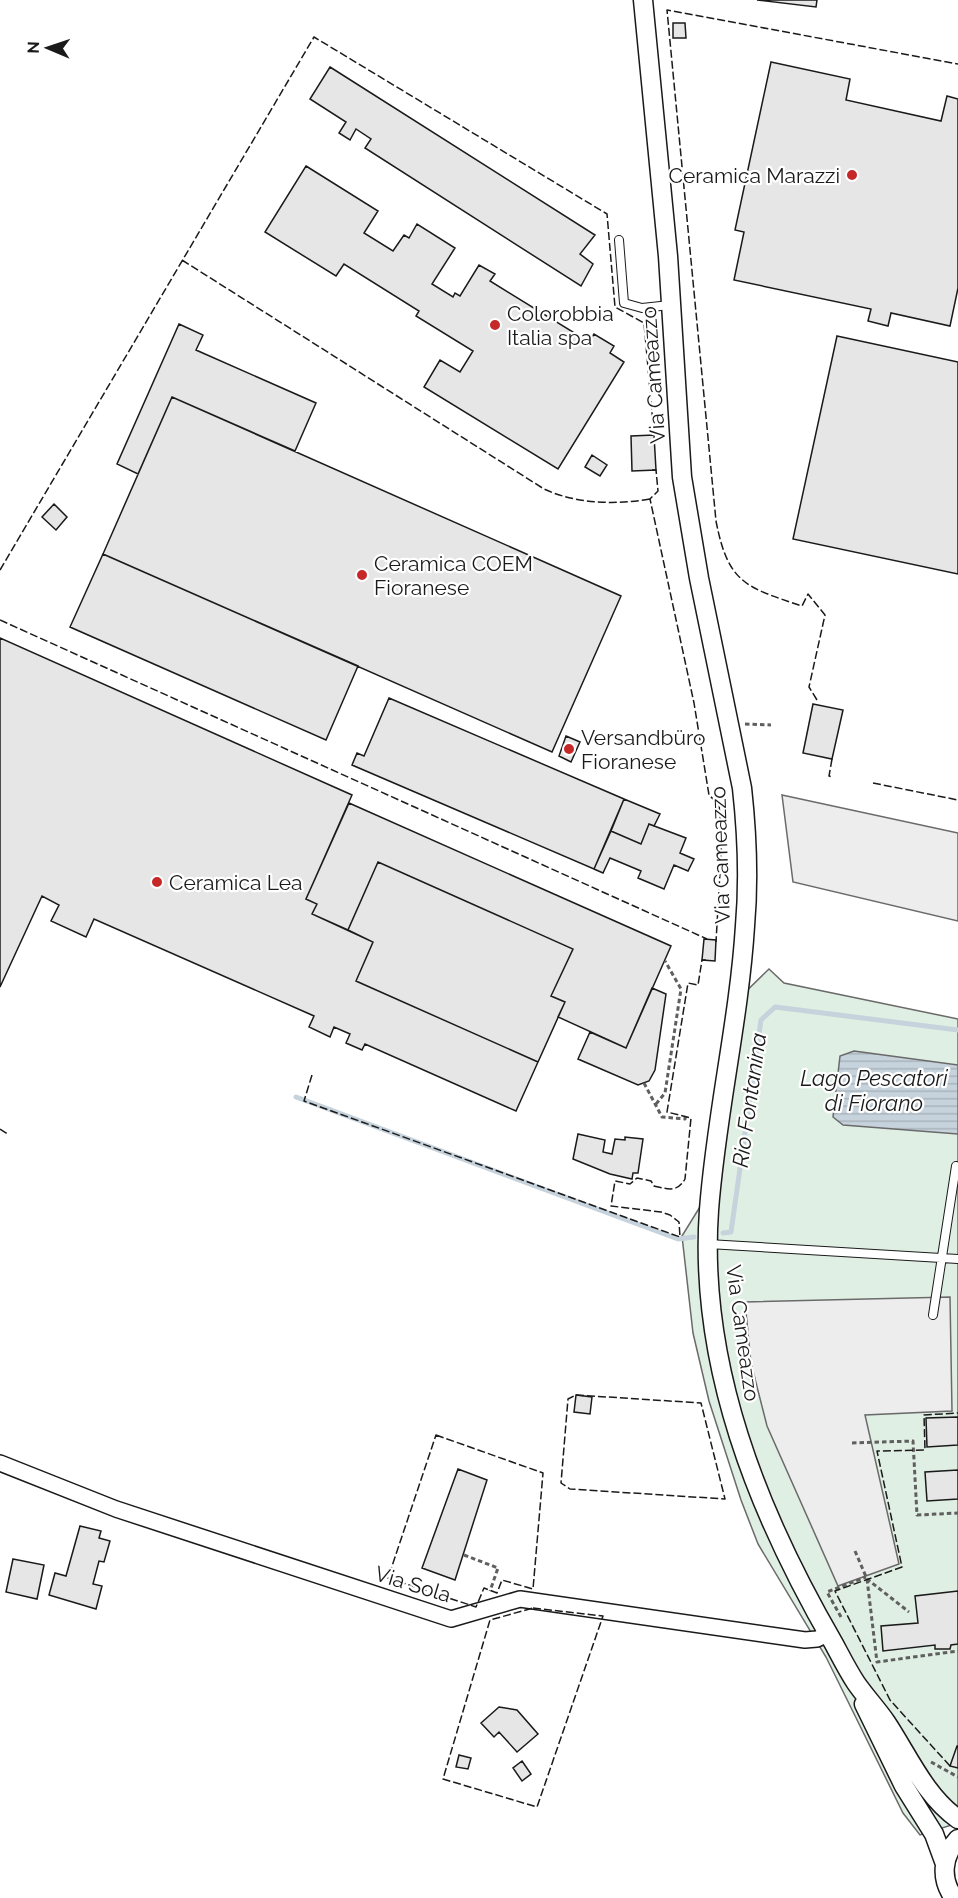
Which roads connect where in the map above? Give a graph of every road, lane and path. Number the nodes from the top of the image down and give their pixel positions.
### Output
1 (644, 0) edge
2 (619, 240) dead end
3 (671, 305) junction
4 (742, 724) dead end
5 (771, 725) dead end
6 (665, 961) dead end
7 (644, 1083) dead end
8 (656, 1104) junction
9 (686, 1114) dead end
10 (956, 1166) dead end
11 (708, 1244) junction
12 (941, 1259) junction
13 (958, 1259) edge
14 (933, 1315) dead end
15 (852, 1443) dead end
16 (0, 1463) edge
17 (958, 1513) edge
18 (855, 1551) dead end
19 (464, 1555) dead end
20 (867, 1578) junction
21 (497, 1606) junction
22 (909, 1612) dead end
23 (843, 1622) dead end
24 (828, 1634) junction
25 (958, 1651) edge
26 (856, 1682) junction
27 (924, 1754) dead end
28 (958, 1778) edge
29 (958, 1819) edge
30 (958, 1839) edge
31 (945, 1864) junction
32 (954, 1898) edge

1 - 3 street, Via Cameazzo
2 - 3 lane
3 - 11 street, Via Cameazzo
4 - 5 path
6 - 8 path
7 - 8 path
8 - 9 path
10 - 12 lane
11 - 12 lane
11 - 24 street, Via Cameazzo
12 - 13 lane
12 - 14 lane
15 - 17 path
16 - 21 street, Via Sola
18 - 20 path
19 - 21 path
20 - 22 path
20 - 23 path
20 - 25 path
21 - 24 street, Via Sola
24 - 26 street, Via Cameazzo
26 - 29 street, Via Cameazzo
26 - 31 street, Via Cameazzo
27 - 28 path
30 - 31 street
31 - 32 street, Via Cameazzo

